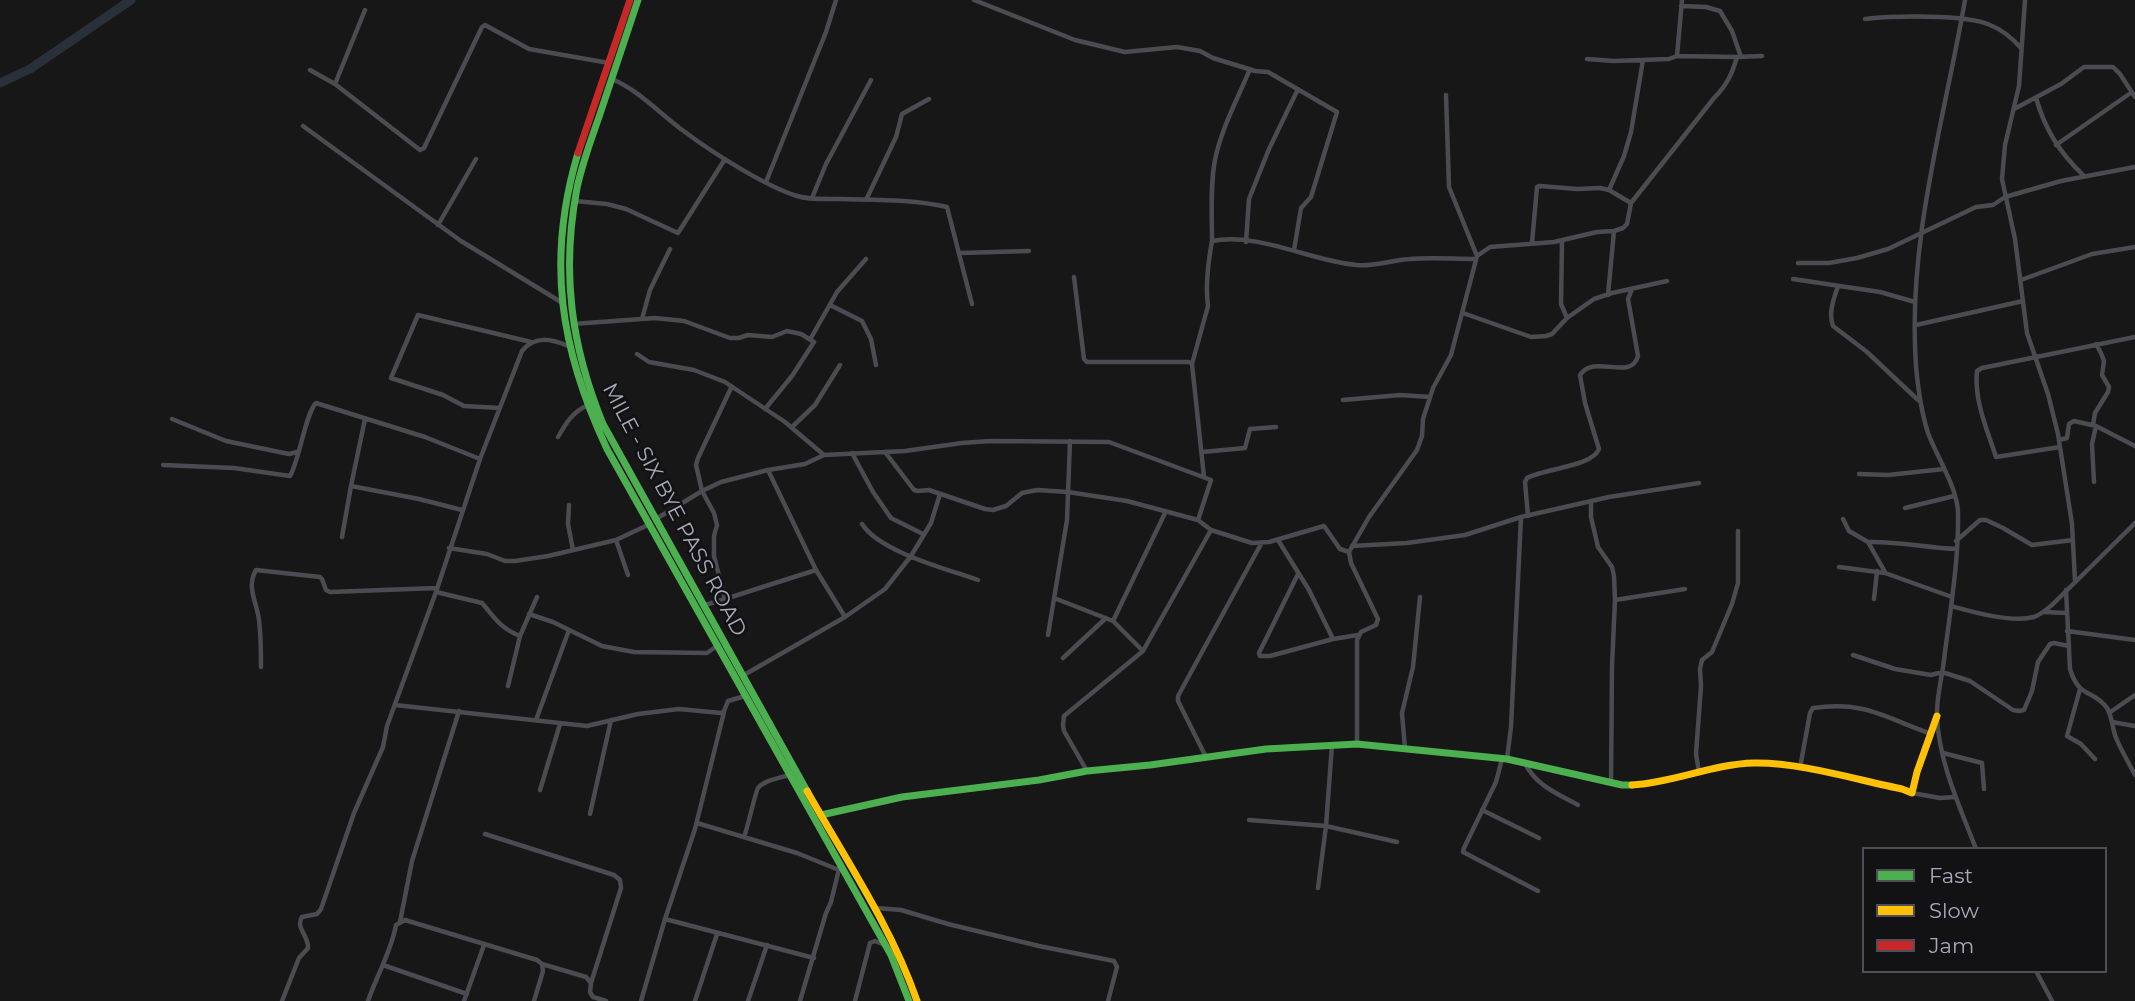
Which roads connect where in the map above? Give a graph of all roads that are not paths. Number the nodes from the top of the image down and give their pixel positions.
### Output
1 (630, 0) edge
2 (638, 0) edge
3 (836, 0) edge
4 (974, 0) edge
5 (1965, 0) edge
6 (2025, 0) edge
7 (1682, 3) edge
8 (365, 10) dead end
9 (1865, 19) dead end
10 (1961, 19) junction
11 (2022, 48) junction
12 (1677, 56) junction
13 (1762, 56) dead end
14 (1739, 57) junction
15 (1587, 59) dead end
16 (1643, 60) junction
17 (609, 63) junction
18 (1250, 69) junction
19 (310, 70) dead end
20 (612, 79) junction
21 (871, 80) dead end
22 (335, 84) junction
23 (1298, 89) junction
24 (1446, 95) dead end
25 (2134, 95) edge
26 (2036, 98) junction
27 (929, 99) dead end
28 (2015, 108) junction
29 (303, 126) dead end
30 (2056, 145) junction
31 (476, 159) dead end
32 (725, 159) junction
33 (2135, 167) edge
34 (2083, 176) junction
35 (766, 182) junction
36 (1609, 190) junction
37 (2005, 197) junction
38 (812, 198) junction
39 (866, 200) junction
40 (574, 201) junction
41 (1631, 203) junction
42 (438, 225) junction
43 (1614, 231) junction
44 (1920, 235) junction
45 (1562, 241) junction
46 (1212, 242) junction
47 (1246, 242) junction
48 (1532, 243) junction
49 (2135, 247) edge
50 (670, 249) dead end
51 (1294, 250) junction
52 (1029, 251) dead end
53 (960, 253) junction
54 (1476, 258) junction
55 (866, 259) dead end
56 (1798, 263) dead end
57 (1074, 277) dead end
58 (1793, 279) dead end
59 (2021, 280) junction
60 (1667, 281) dead end
61 (1838, 285) junction
62 (1632, 289) junction
63 (1608, 295) junction
64 (2023, 301) junction
65 (561, 302) junction
66 (1915, 302) junction
67 (972, 304) dead end
68 (830, 305) junction
69 (1463, 313) junction
70 (1567, 318) junction
71 (642, 319) junction
72 (572, 324) junction
73 (1916, 325) junction
74 (2135, 337) edge
75 (811, 338) junction
76 (531, 342) junction
77 (2096, 344) junction
78 (568, 346) junction
79 (637, 354) dead end
80 (2036, 358) junction
81 (1192, 364) junction
82 (840, 365) dead end
83 (876, 365) dead end
84 (731, 388) junction
85 (1430, 397) junction
86 (1343, 400) dead end
87 (1919, 401) junction
88 (586, 406) junction
89 (500, 408) junction
90 (765, 409) junction
91 (172, 419) dead end
92 (365, 419) junction
93 (2094, 426) junction
94 (792, 427) junction
95 (1276, 428) dead end
96 (558, 436) dead end
97 (2059, 440) junction
98 (1070, 441) junction
99 (2135, 446) edge
100 (2060, 447) junction
101 (298, 452) junction
102 (885, 452) junction
103 (1202, 452) junction
104 (852, 453) junction
105 (824, 455) junction
106 (480, 459) junction
107 (163, 465) dead end
108 (1944, 469) junction
109 (768, 470) junction
110 (1859, 474) dead end
111 (1204, 477) junction
112 (2094, 482) dead end
113 (1699, 483) dead end
114 (351, 486) junction
115 (702, 491) junction
116 (1068, 492) junction
117 (940, 494) junction
118 (1954, 496) junction
119 (1591, 502) junction
120 (569, 505) dead end
121 (1905, 508) dead end
122 (462, 510) junction
123 (1166, 511) junction
124 (1528, 516) junction
125 (1521, 517) junction
126 (1843, 519) dead end
127 (1198, 520) junction
128 (653, 521) junction
129 (2135, 523) edge
130 (862, 524) dead end
131 (1211, 530) junction
132 (1738, 531) dead end
133 (923, 534) junction
134 (342, 537) dead end
135 (616, 540) junction
136 (1278, 540) junction
137 (2073, 540) junction
138 (1956, 541) junction
139 (1868, 542) junction
140 (1261, 544) junction
141 (449, 548) junction
142 (1351, 549) junction
143 (1956, 549) junction
144 (573, 550) junction
145 (911, 556) junction
146 (1839, 567) dead end
147 (816, 570) junction
148 (1877, 571) junction
149 (1885, 573) junction
150 (1298, 574) junction
151 (628, 575) dead end
152 (978, 580) dead end
153 (2075, 581) junction
154 (1685, 589) dead end
155 (2066, 589) junction
156 (437, 590) junction
157 (537, 597) dead end
158 (1420, 597) dead end
159 (1952, 597) junction
160 (1054, 598) junction
161 (725, 599) junction
162 (1874, 599) dead end
163 (1615, 600) junction
164 (705, 606) junction
165 (1951, 606) junction
166 (2044, 612) junction
167 (2067, 613) junction
168 (529, 614) junction
169 (845, 617) junction
170 (1106, 618) junction
171 (1113, 621) junction
172 (569, 630) junction
173 (2067, 631) junction
174 (1048, 635) dead end
175 (1358, 635) junction
176 (520, 636) junction
177 (1333, 639) junction
178 (2135, 640) edge
179 (718, 646) junction
180 (2068, 646) junction
181 (1143, 651) junction
182 (1853, 655) dead end
183 (1063, 658) dead end
184 (261, 667) dead end
185 (1942, 671) junction
186 (744, 675) junction
187 (508, 686) dead end
188 (2080, 689) junction
189 (746, 695) junction
190 (2135, 695) edge
191 (395, 705) junction
192 (459, 711) junction
193 (724, 711) junction
194 (759, 711) junction
195 (2109, 713) junction
196 (1937, 716) junction
197 (536, 720) junction
198 (611, 720) junction
199 (2112, 722) junction
200 (561, 724) junction
201 (2135, 726) edge
202 (1929, 733) junction
203 (1332, 744) junction
204 (1357, 744) junction
205 (1405, 749) junction
206 (1943, 752) junction
207 (1206, 757) junction
208 (1504, 759) junction
209 (2095, 759) dead end
210 (1525, 763) junction
211 (1800, 768) junction
212 (1087, 771) junction
213 (1699, 772) junction
214 (790, 775) junction
215 (2135, 775) edge
216 (1611, 783) junction
217 (1984, 789) dead end
218 (540, 790) dead end
219 (1912, 793) junction
220 (1955, 797) junction
221 (1578, 805) dead end
222 (1482, 810) junction
223 (590, 814) dead end
224 (821, 815) junction
225 (1249, 820) dead end
226 (697, 822) junction
227 (1326, 826) junction
228 (485, 834) dead end
229 (744, 837) junction
230 (1539, 838) dead end
231 (1397, 842) dead end
232 (1975, 847) edge
233 (840, 867) junction
234 (1318, 888) dead end
235 (1538, 891) dead end
236 (876, 908) junction
237 (665, 919) junction
238 (400, 922) junction
239 (717, 934) junction
240 (484, 945) junction
241 (767, 945) junction
242 (886, 945) junction
243 (814, 958) junction
244 (542, 964) junction
245 (383, 965) junction
246 (2037, 973) edge
247 (591, 984) junction
248 (467, 994) junction
249 (282, 1001) edge
250 (368, 1001) edge
251 (464, 1001) edge
252 (534, 1001) edge
253 (606, 1001) edge
254 (641, 1001) edge
255 (695, 1001) edge
256 (748, 1001) edge
257 (800, 1001) edge
258 (855, 1001) edge
259 (909, 1001) edge
260 (918, 1001) edge
261 (1108, 1001) edge
262 (2052, 1001) edge

1 - 17 street
2 - 20 street, MILE - SIX BYE PASS ROAD
3 - 35 street
4 - 18 street
5 - 10 street
6 - 11 street
7 - 12 street
7 - 14 street
8 - 22 street
9 - 10 street
10 - 11 street
10 - 44 street
11 - 28 street
12 - 14 street
12 - 16 street
13 - 14 street
14 - 41 street
15 - 16 street
16 - 36 street
17 - 22 street
17 - 65 street
18 - 23 street
18 - 46 street
19 - 22 street
20 - 32 street
20 - 40 street, MILE - SIX BYE PASS ROAD
21 - 38 street
23 - 47 street
23 - 51 street
24 - 54 street
25 - 26 street
25 - 30 street
26 - 28 street
26 - 30 street
27 - 39 street
28 - 37 street
29 - 42 street
30 - 34 street
31 - 42 street
32 - 35 street
32 - 40 street
33 - 34 street
34 - 37 street
35 - 38 street
36 - 41 street
36 - 48 street
37 - 44 street
37 - 59 street
38 - 39 street
39 - 53 street
40 - 72 street, MILE - SIX BYE PASS ROAD
41 - 43 street
42 - 65 street
43 - 45 street
43 - 63 street
44 - 56 street
44 - 66 street
45 - 48 street
45 - 70 street
46 - 47 street
46 - 81 street
47 - 51 street
48 - 54 street
49 - 59 street
50 - 71 street
51 - 54 street
52 - 53 street
53 - 67 street
54 - 69 street
55 - 68 street
57 - 81 street
58 - 61 street
59 - 64 street
60 - 62 street
61 - 66 street
61 - 87 street
62 - 63 street
62 - 124 street
63 - 70 street
64 - 73 street
64 - 80 street
65 - 78 street
66 - 73 street
68 - 75 street
68 - 83 street
69 - 70 street
69 - 85 street
71 - 72 street
71 - 75 street
72 - 128 street, MILE - SIX BYE PASS ROAD
73 - 87 street
74 - 77 street
75 - 90 street
76 - 78 street
76 - 89 street
76 - 89 street
77 - 80 street
77 - 93 street
78 - 88 street
79 - 84 street
80 - 97 street
80 - 100 street
81 - 103 street
82 - 94 street
84 - 90 street
84 - 115 street
85 - 86 street
85 - 142 street
87 - 108 street
88 - 96 street
88 - 128 street
89 - 106 street
90 - 94 street
91 - 101 street
92 - 101 street
92 - 106 street
92 - 114 street
93 - 97 street
93 - 99 street
93 - 112 street
94 - 105 street
95 - 103 street
97 - 100 street
98 - 102 street
98 - 111 street
98 - 116 street
100 - 137 street
101 - 107 street
102 - 104 street
102 - 117 street
103 - 111 street
104 - 105 street
104 - 133 street
105 - 109 street
106 - 122 street
108 - 110 street
108 - 118 street
109 - 115 street
109 - 147 street
111 - 127 street
113 - 119 street
114 - 122 street
114 - 134 street
115 - 128 street
115 - 161 street
116 - 117 street
116 - 123 street
116 - 160 street
117 - 133 street
118 - 121 street
118 - 138 street
119 - 124 street
119 - 163 street
120 - 144 street
122 - 141 street
123 - 127 street
123 - 171 street
124 - 125 street
125 - 142 street
125 - 208 street
126 - 139 street
127 - 131 street
128 - 135 street
128 - 164 street, MILE - SIX BYE PASS ROAD
128 - 179 street
129 - 153 street
130 - 145 street
131 - 140 street
131 - 181 street
132 - 213 street
133 - 145 street
135 - 144 street
135 - 151 street
136 - 140 street
136 - 142 street
136 - 150 street
137 - 138 street
137 - 153 street
138 - 143 street
139 - 143 street
139 - 149 street
140 - 207 street
141 - 144 street
141 - 156 street
142 - 175 street
143 - 159 street
145 - 152 street
145 - 169 street
146 - 148 street
147 - 161 street
147 - 169 street
148 - 149 street
148 - 162 street
149 - 159 street
150 - 177 street
150 - 177 street
153 - 155 street
154 - 163 street
155 - 166 street
155 - 167 street
156 - 176 street
156 - 184 street
156 - 191 street
157 - 168 street
158 - 205 street
159 - 165 street
160 - 170 street
160 - 174 street
161 - 164 street
163 - 216 street
164 - 186 street, MILE - SIX BYE PASS ROAD
165 - 166 street
165 - 185 street
166 - 167 street
167 - 173 street
168 - 172 street
168 - 176 street
169 - 186 street
170 - 171 street
170 - 183 street
171 - 181 street
172 - 179 street
172 - 197 street
173 - 178 street
173 - 180 street
175 - 177 street
175 - 204 street
176 - 187 street
179 - 189 street
180 - 185 street
180 - 188 street
181 - 212 street
182 - 185 street
185 - 196 street
186 - 194 street, MILE - SIX BYE PASS ROAD
188 - 195 street
188 - 209 street
189 - 193 street
189 - 194 street
190 - 195 street
191 - 192 street
191 - 249 street
192 - 197 street
192 - 238 street
193 - 198 street
193 - 226 street
194 - 214 street
194 - 224 street, MILE - SIX BYE PASS ROAD
195 - 199 street
196 - 202 street
196 - 206 street
197 - 200 street
198 - 200 street
198 - 223 street
199 - 201 street
199 - 215 street
200 - 218 street
202 - 211 street
202 - 219 street
203 - 204 street
203 - 207 street
203 - 227 street
204 - 205 street
205 - 208 street
206 - 217 street
206 - 220 street
207 - 212 street
208 - 210 street
208 - 222 street
210 - 216 street
210 - 221 street
211 - 213 street
211 - 219 street
212 - 224 street
213 - 216 street
214 - 229 street
214 - 233 street
219 - 220 street
220 - 232 street
222 - 230 street
222 - 235 street
224 - 236 street, MILE - SIX BYE PASS ROAD
225 - 227 street
226 - 229 street
226 - 237 street
227 - 231 street
227 - 234 street
228 - 247 street
229 - 233 street
233 - 242 street
233 - 243 street
236 - 260 street, MILE - SIX BYE PASS ROAD
236 - 261 street
237 - 239 street
237 - 254 street
238 - 240 street
238 - 245 street
239 - 241 street
239 - 255 street
240 - 244 street
240 - 248 street
241 - 243 street
241 - 256 street
242 - 258 street
242 - 259 street
243 - 257 street
244 - 247 street
244 - 252 street
245 - 248 street
245 - 250 street
246 - 262 street
247 - 253 street
248 - 251 street

